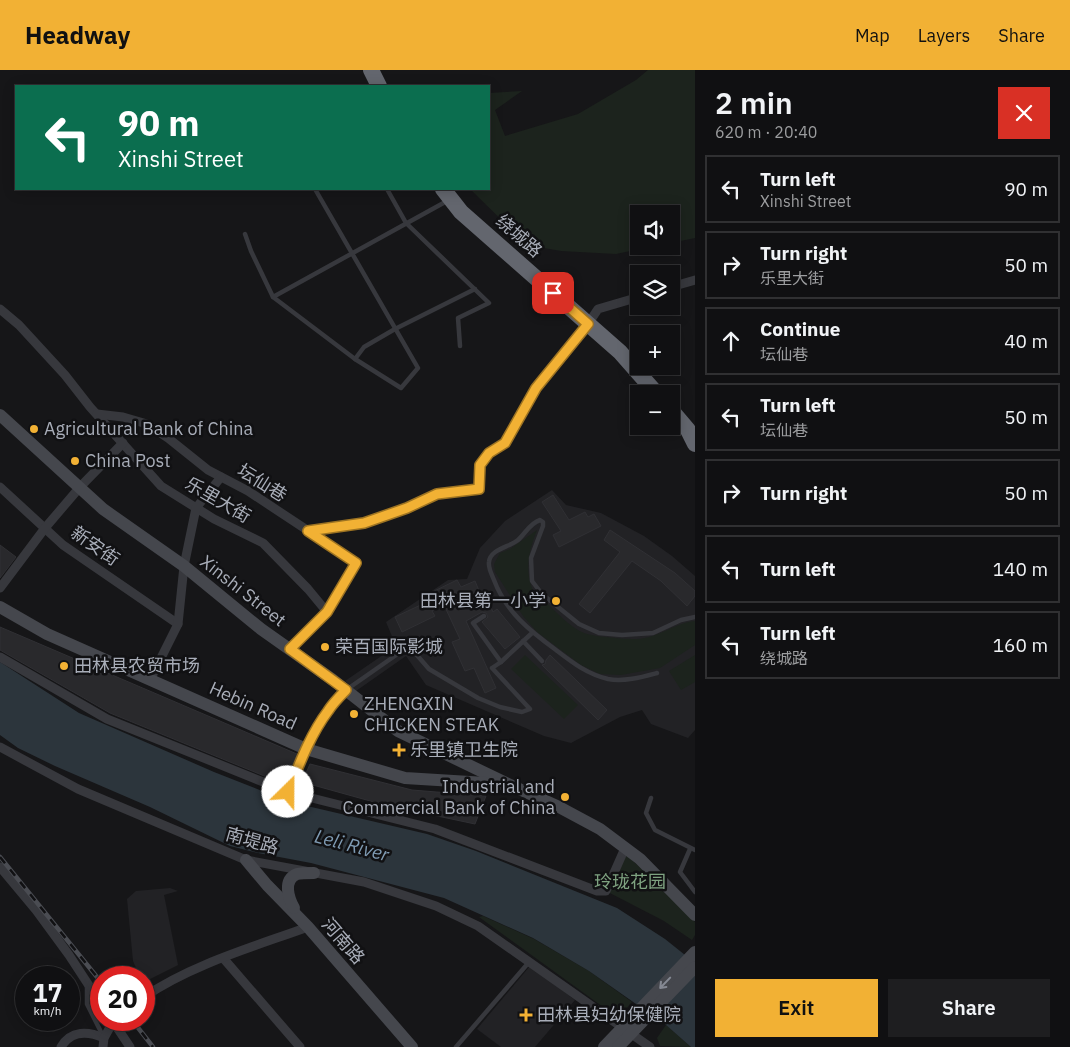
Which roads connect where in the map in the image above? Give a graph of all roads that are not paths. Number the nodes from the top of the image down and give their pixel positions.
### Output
1 (371, 70) edge
2 (378, 85) edge
3 (316, 190) edge
4 (389, 190) edge
5 (447, 194) edge
6 (406, 223) junction
7 (245, 234) dead end
8 (352, 253) junction
9 (695, 280) edge
10 (680, 284) edge
11 (475, 289) junction
12 (273, 297) junction
13 (630, 300) edge
14 (0, 309) edge
15 (588, 324) junction
16 (395, 329) junction
17 (460, 346) dead end
18 (355, 359) junction
19 (649, 385) edge
20 (96, 414) junction
21 (0, 415) edge
22 (680, 421) edge
23 (123, 443) junction
24 (695, 444) edge
25 (221, 477) junction
26 (0, 487) edge
27 (80, 487) junction
28 (196, 508) junction
29 (45, 528) junction
30 (308, 531) junction
31 (184, 566) junction
32 (0, 588) edge
33 (0, 607) edge
34 (327, 612) junction
35 (484, 616) dead end
36 (695, 617) edge
37 (178, 624) junction
38 (532, 633) junction
39 (523, 641) junction
40 (290, 649) junction
41 (0, 657) edge
42 (542, 661) dead end
43 (501, 662) junction
44 (657, 673) dead end
45 (150, 680) junction
46 (346, 690) junction
47 (0, 747) edge
48 (306, 749) junction
49 (478, 769) junction
50 (472, 782) junction
51 (508, 784) junction
52 (288, 792) junction
53 (651, 798) dead end
54 (625, 848) junction
55 (693, 850) edge
56 (246, 860) junction
57 (0, 867) edge
58 (314, 873) junction
59 (695, 892) edge
60 (297, 915) junction
61 (695, 915) edge
62 (308, 926) junction
63 (695, 952) edge
64 (224, 958) junction
65 (530, 961) junction
66 (695, 967) edge
67 (87, 984) junction
68 (90, 988) edge
69 (155, 989) edge
70 (640, 1018) junction
71 (119, 1031) edge
72 (627, 1031) junction
73 (104, 1042) edge
74 (61, 1047) edge
75 (130, 1047) edge
76 (300, 1047) edge
77 (412, 1047) edge
78 (456, 1047) edge
79 (604, 1047) edge
80 (618, 1047) edge
81 (650, 1047) edge

1 - 2 highway
3 - 8 lane
4 - 6 lane
5 - 6 lane
5 - 15 highway, 绕城路
6 - 8 lane
6 - 11 lane
7 - 12 lane
8 - 12 lane
8 - 16 lane
9 - 10 street
11 - 16 lane
11 - 17 lane
12 - 18 lane
13 - 15 street
14 - 20 street, 乐里大街
15 - 19 highway, 绕城路
15 - 30 lane
16 - 18 lane
16 - 18 lane
20 - 23 street, 乐里大街
20 - 25 street, 坛仙巷
21 - 27 street, Xinshi Street
22 - 24 highway
23 - 27 street
23 - 28 street, 乐里大街
25 - 28 street
25 - 30 street, 坛仙巷
26 - 29 street, 新安街
27 - 29 street
27 - 31 street, Xinshi Street
28 - 31 street
28 - 34 street, 乐里大街
29 - 32 street
29 - 37 street, 新安街
30 - 34 street, 坛仙巷
31 - 37 street
31 - 40 street, Xinshi Street
33 - 45 street, Hebin Road
34 - 40 street
35 - 43 lane
36 - 38 lane
37 - 45 street
38 - 39 lane
38 - 44 lane
39 - 42 lane
39 - 43 lane
40 - 46 street, Xinshi Street
41 - 52 street
43 - 46 lane
45 - 48 street, Hebin Road
46 - 48 lane
46 - 49 street, Xinshi Street
47 - 56 street, 南堤路
48 - 50 street, Hebin Road
48 - 52 lane
49 - 50 street
49 - 51 street, Xinshi Street
50 - 51 street, Hebin Road
51 - 54 street, Xinshi Street
52 - 54 street
53 - 55 lane
54 - 61 street, Xinshi Street
55 - 59 lane
56 - 58 street, 南堤路
56 - 60 street, 河南路
57 - 67 street
58 - 60 street
58 - 65 street, 南堤路
60 - 62 street, 河南路
62 - 64 street
62 - 77 street, 河南路
63 -> 70 street
64 - 69 street
64 - 76 street
65 - 72 street, 南堤路
65 - 78 lane
66 - 70 street
67 - 68 street
67 - 73 lane
70 - 72 street
71 - 75 street
72 - 79 street
72 - 80 street
72 - 81 street, 南堤路
73 - 74 street

